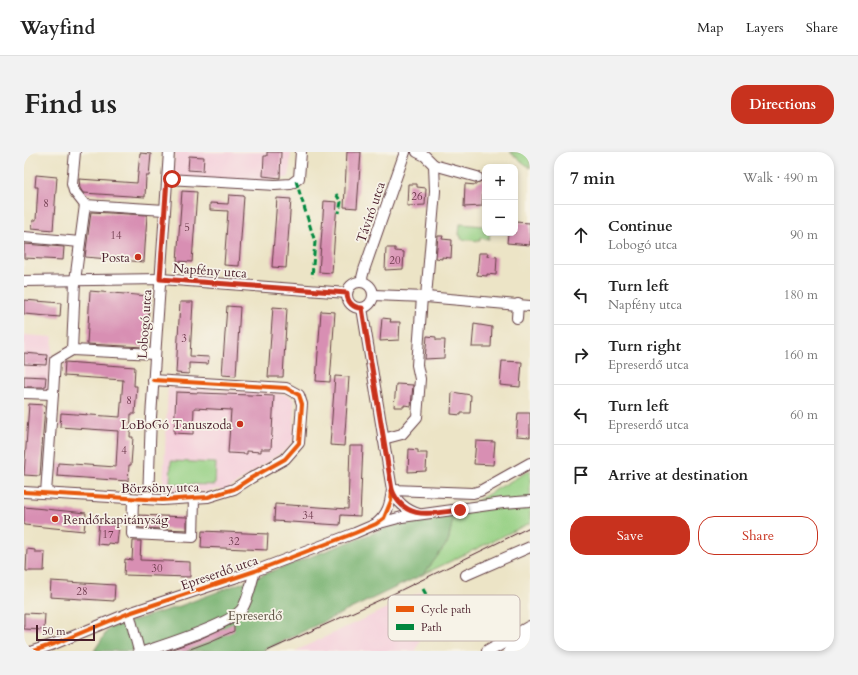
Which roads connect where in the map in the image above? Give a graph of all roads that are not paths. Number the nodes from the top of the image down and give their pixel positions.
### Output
1 (75, 152) edge
2 (169, 152) edge
3 (301, 152) edge
4 (405, 152) edge
5 (417, 152) edge
6 (434, 165) junction
7 (477, 177) dead end
8 (167, 179) junction
9 (85, 205) junction
10 (165, 210) junction
11 (24, 237) edge
12 (80, 242) junction
13 (160, 279) junction
14 (24, 281) edge
15 (76, 281) junction
16 (361, 282) junction
17 (347, 293) junction
18 (373, 295) junction
19 (424, 297) junction
20 (518, 304) junction
21 (530, 306) edge
22 (362, 308) junction
23 (517, 318) dead end
24 (72, 350) junction
25 (155, 354) junction
26 (153, 380) junction
27 (53, 394) junction
28 (24, 395) edge
29 (383, 439) junction
30 (530, 463) edge
31 (392, 490) junction
32 (24, 492) edge
33 (46, 493) junction
34 (194, 498) junction
35 (134, 499) junction
36 (148, 499) junction
37 (530, 500) edge
38 (424, 515) junction
39 (376, 524) junction
40 (530, 546) edge
41 (255, 571) junction
42 (466, 575) dead end
43 (129, 613) junction
44 (530, 627) edge
45 (520, 633) edge
46 (530, 640) edge
47 (506, 641) edge
48 (530, 646) edge
49 (33, 651) edge
50 (139, 651) edge
51 (146, 651) edge
52 (488, 651) edge
53 (510, 651) edge
54 (523, 651) edge

1 - 9 street
2 - 8 street, Lobogó utca
3 - 8 street
4 - 16 street, Távíró utca
5 - 6 street
6 - 7 street
6 - 19 street
8 - 10 street, Lobogó utca
9 - 10 street
9 - 12 street
10 - 13 street, Lobogó utca
11 - 12 street
12 - 15 street
13 - 15 street, Napfény utca
13 - 17 street, Napfény utca
13 - 25 street, Lobogó utca
14 - 15 street, Napfény utca
15 - 24 street
16 - 17 street
16 - 18 street
17 - 22 street
18 - 19 street
18 - 22 street
19 - 20 street
19 - 29 street
20 - 21 street
20 - 23 street
22 - 29 street, Epreserdő utca
24 - 25 street
24 - 27 street
25 - 26 street, Lobogó utca
26 - 34 street, Börzsöny utca
26 - 36 street, Lobogó utca
27 - 28 street
27 - 33 street
29 - 31 street, Epreserdő utca
30 - 31 street
31 - 38 street, Epreserdő utca
31 - 39 street, Epreserdő utca
32 - 33 street, Börzsöny utca
33 - 35 street, Börzsöny utca
34 - 35 street
34 - 36 street, Börzsöny utca
35 - 36 street, Börzsöny utca
37 - 38 street, Epreserdő utca
38 - 39 street, Epreserdő utca
39 - 41 street, Epreserdő utca
40 - 42 street
41 - 43 street, Epreserdő utca
41 - 51 street
43 - 49 street, Epreserdő utca
43 - 50 street
44 - 45 main road
46 - 53 main road
47 - 52 main road
48 - 54 main road

